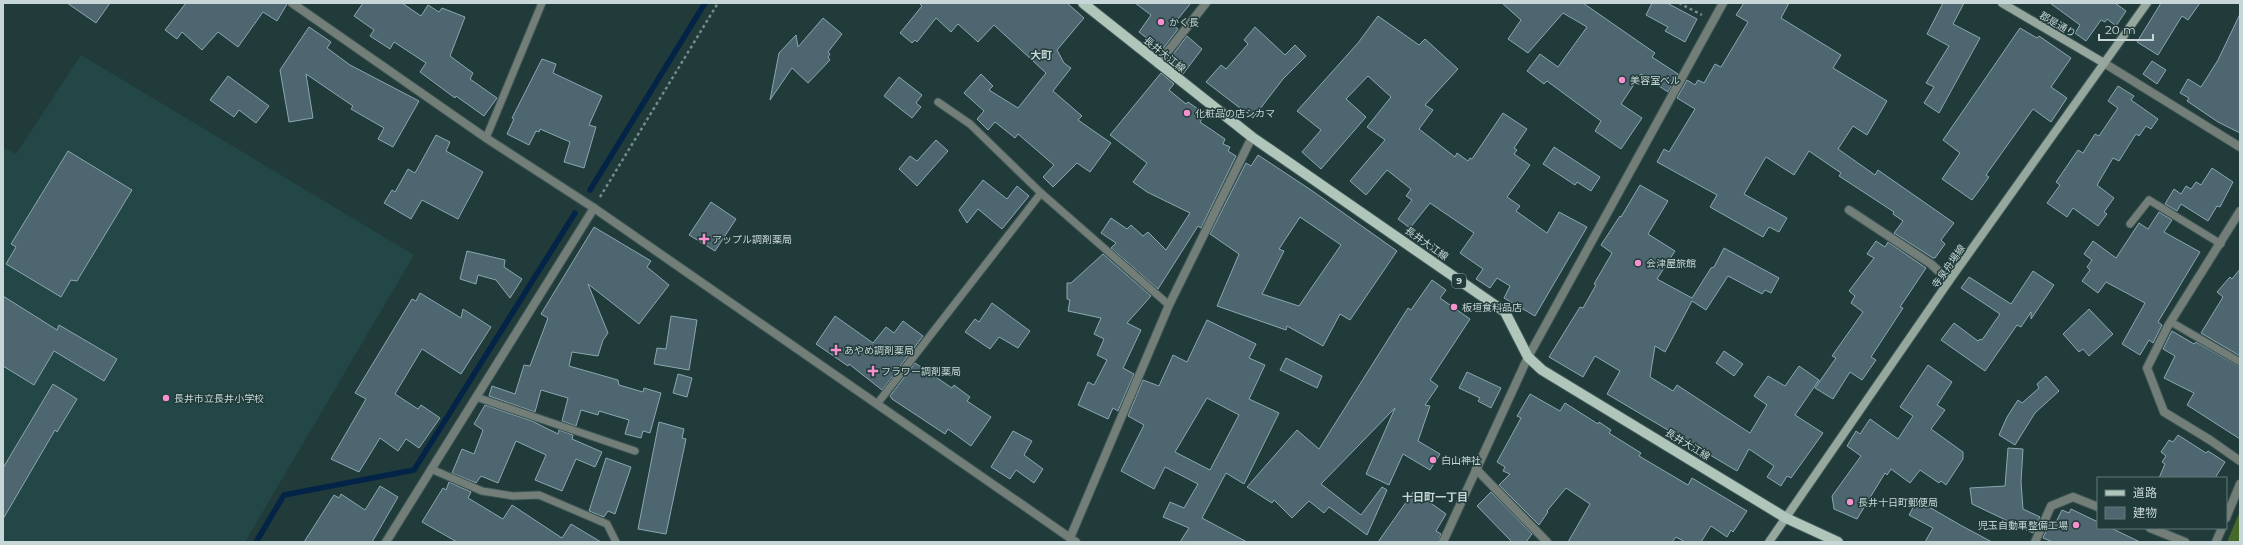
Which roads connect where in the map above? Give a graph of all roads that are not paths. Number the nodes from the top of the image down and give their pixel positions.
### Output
1 (292, 3) edge
2 (542, 3) edge
3 (1083, 3) edge
4 (1206, 3) edge
5 (1722, 3) edge
6 (2002, 3) edge
7 (2147, 3) edge
8 (2104, 63) junction
9 (1158, 64) junction
10 (938, 102) dead end
11 (1252, 137) junction
12 (486, 138) junction
13 (2240, 146) edge
14 (1041, 193) junction
15 (594, 208) junction
16 (1849, 210) dead end
17 (2240, 211) edge
18 (2130, 224) dead end
19 (2220, 244) junction
20 (1949, 281) junction
21 (1169, 305) junction
22 (2171, 322) junction
23 (1528, 357) junction
24 (2240, 362) edge
25 (476, 397) junction
26 (877, 404) junction
27 (635, 451) dead end
28 (2240, 461) edge
29 (431, 469) junction
30 (1476, 469) junction
31 (2240, 484) edge
32 (2097, 507) edge
33 (2227, 516) edge
34 (1786, 518) junction
35 (2152, 529) edge
36 (2222, 529) edge
37 (1073, 540) edge
38 (386, 542) edge
39 (616, 542) edge
40 (1443, 542) edge
41 (1547, 542) edge
42 (1769, 542) edge
43 (1838, 542) edge
44 (2035, 542) edge
45 (2185, 542) edge
46 (2216, 542) edge

1 - 12 street
2 - 12 lane
3 - 9 main road, 長井大江線 / 9
4 - 9 street
5 - 23 street
6 - 8 main road, 郡是通り
7 - 8 main road, 寺泉舟場線
8 - 13 street
8 - 20 main road, 寺泉舟場線
9 - 11 main road, 長井大江線 / 9
10 - 14 lane
11 - 21 street
11 - 23 main road, 長井大江線 / 9
12 - 15 street
14 - 21 lane
14 - 26 lane
15 - 25 street
15 - 26 street
16 - 20 street
17 - 19 street
18 - 19 lane
19 - 22 street
20 - 34 main road, 寺泉舟場線
21 - 37 street
22 - 24 lane
22 - 28 street
23 - 30 street
23 - 34 main road, 長井大江線 / 9
25 - 27 lane
25 - 29 street
26 - 37 street
29 - 38 street
29 - 39 lane
30 - 40 street
30 - 41 street
31 - 33 street
32 - 44 street
34 - 42 main road, 寺泉舟場線
34 - 43 main road, 長井大江線 / 9
35 - 45 street
36 - 46 street

